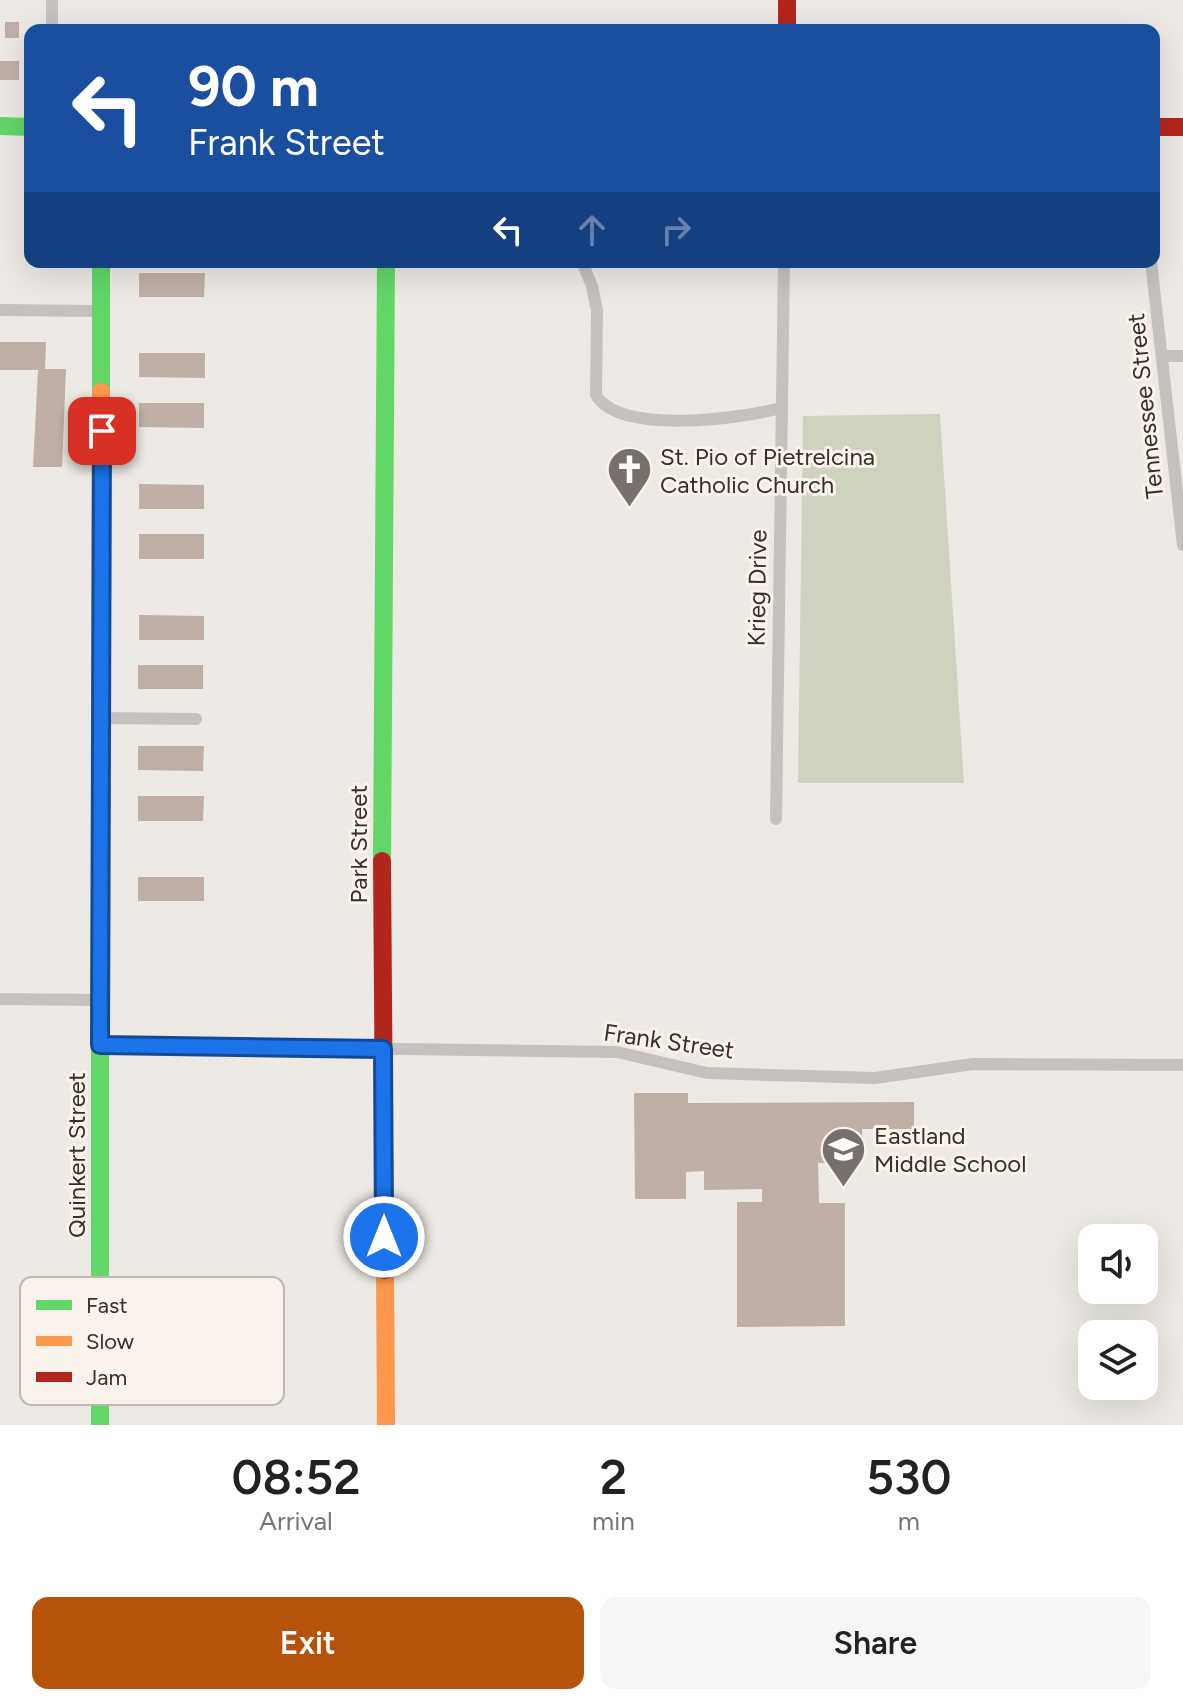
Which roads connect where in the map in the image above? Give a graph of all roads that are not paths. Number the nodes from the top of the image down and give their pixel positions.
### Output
1 (52, 0) edge
2 (787, 0) edge
3 (52, 24) edge
4 (787, 24) edge
5 (0, 126) edge
6 (24, 127) edge
7 (1160, 127) edge
8 (1183, 127) edge
9 (101, 268) edge
10 (386, 268) edge
11 (584, 268) edge
12 (784, 268) edge
13 (1152, 268) edge
14 (0, 310) edge
15 (101, 311) junction
16 (1162, 356) junction
17 (1183, 356) edge
18 (781, 408) junction
19 (1183, 545) edge
20 (101, 718) junction
21 (196, 719) dead end
22 (776, 819) dead end
23 (0, 999) edge
24 (100, 1000) junction
25 (100, 1045) junction
26 (383, 1049) junction
27 (1183, 1065) edge
28 (100, 1277) edge
29 (386, 1425) edge

1 - 3 street
2 - 4 street
5 - 6 street
7 - 8 street
9 - 15 street, Quinkert Street
10 - 26 street, Park Street
11 - 18 street
12 - 18 street, Krieg Drive
13 - 16 street, Tennessee Street
14 - 15 street
15 - 20 street, Quinkert Street
16 - 17 street
16 - 19 street, Tennessee Street
18 - 22 street, Krieg Drive
20 - 21 street
20 - 24 street, Quinkert Street
23 - 24 street
24 - 25 street, Quinkert Street
25 - 26 street, Frank Street
25 - 28 street, Quinkert Street
26 - 27 street, Frank Street
26 - 29 street, Park Street

